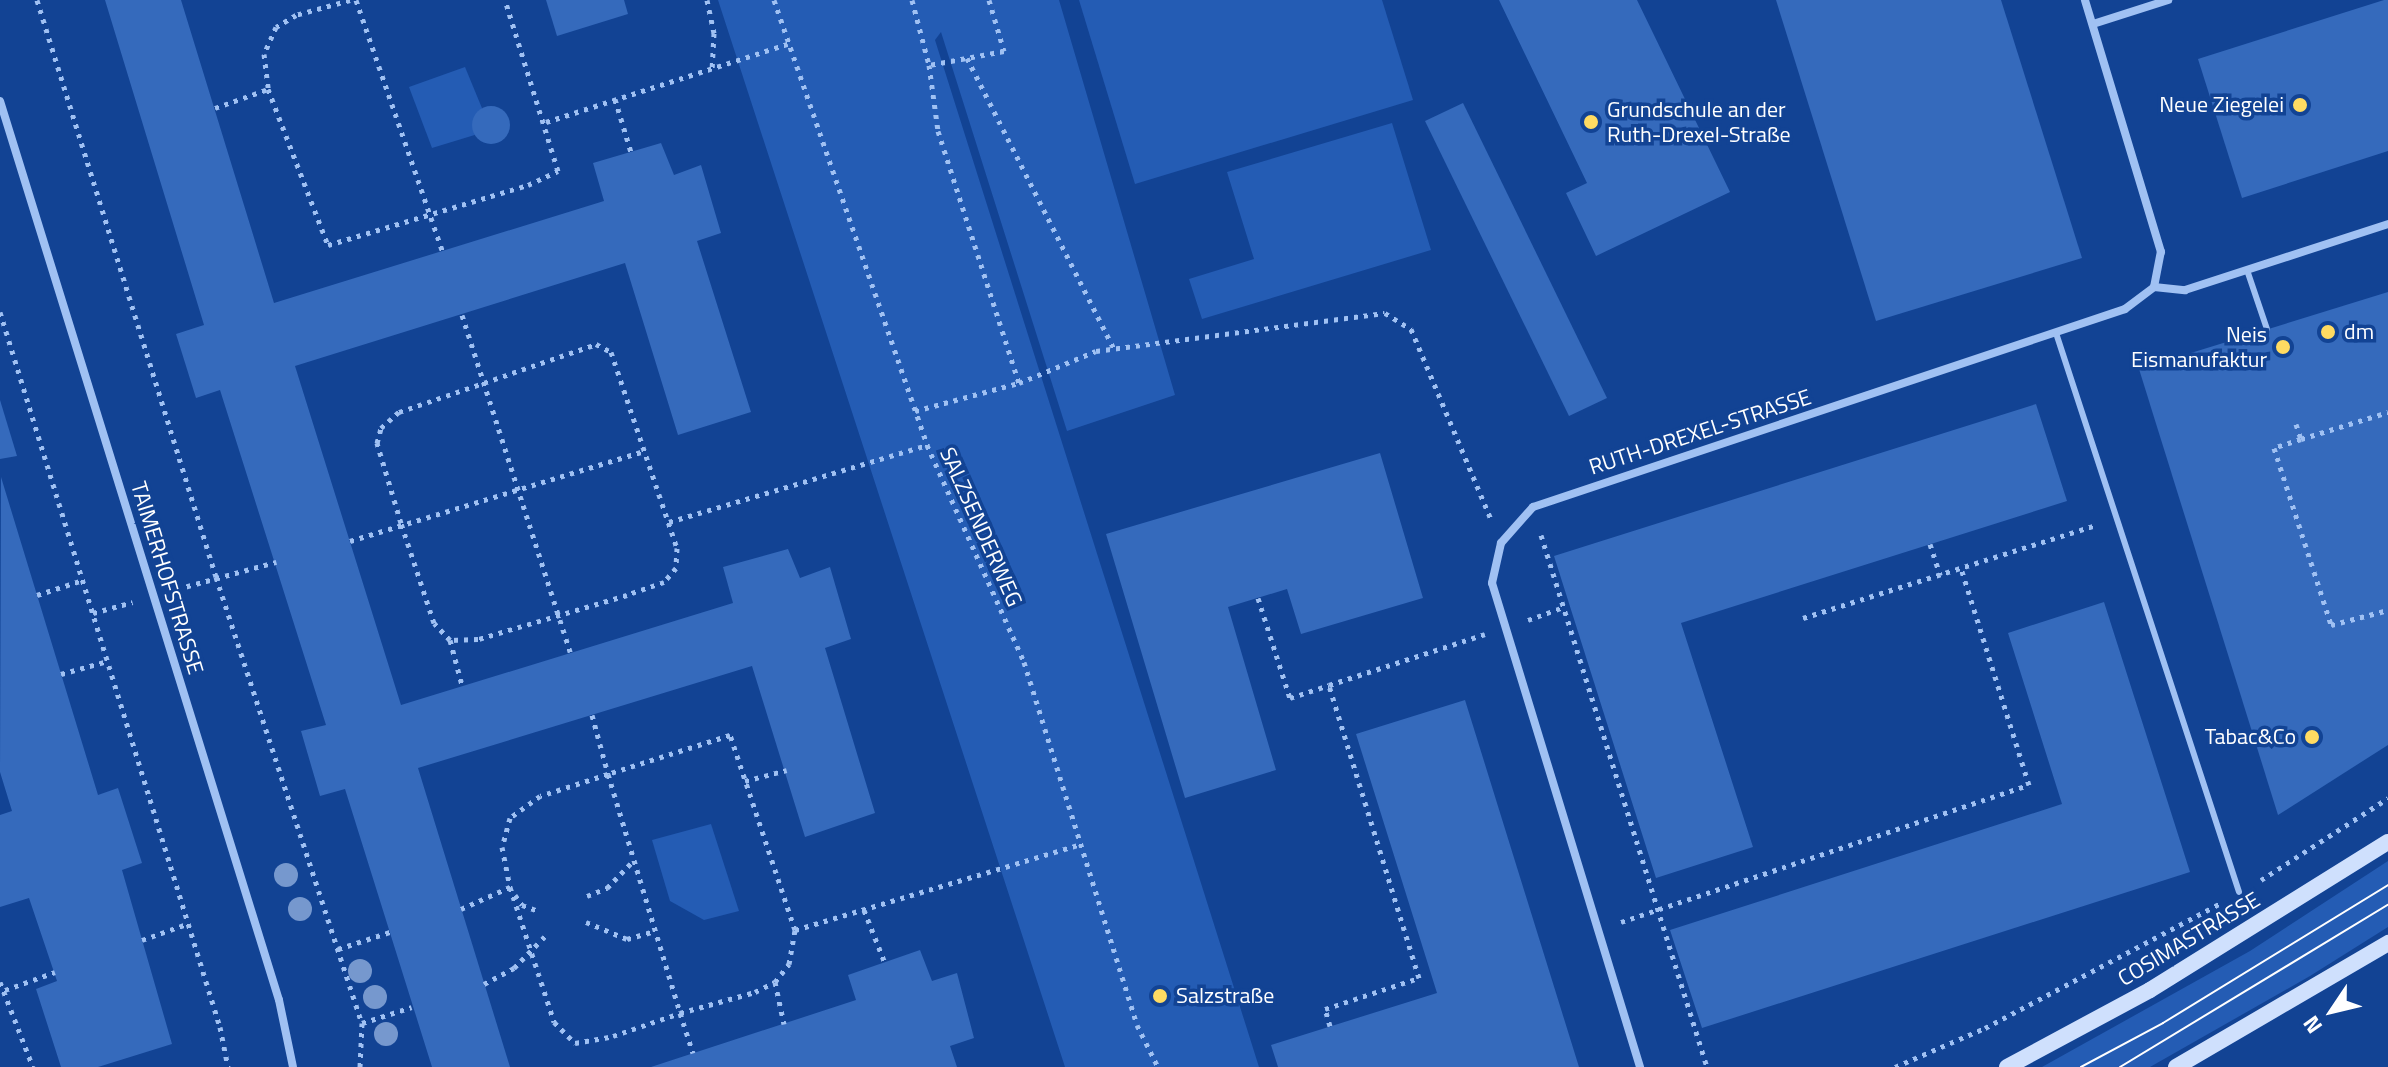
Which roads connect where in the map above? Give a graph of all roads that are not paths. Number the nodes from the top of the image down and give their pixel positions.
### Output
1 (2085, 0) edge
2 (2168, 0) edge
3 (2093, 24) junction
4 (0, 101) edge
5 (2388, 224) edge
6 (2247, 270) junction
7 (2154, 287) junction
8 (2267, 329) dead end
9 (2056, 333) junction
10 (2388, 842) edge
11 (2239, 892) road end
12 (2388, 943) edge
13 (293, 1067) edge
14 (1640, 1067) edge
15 (2007, 1067) edge
16 (2176, 1067) edge

1 - 3 street
2 - 3 street
3 - 7 street
4 - 13 street, TAIMERHOFSTRASSE
5 - 6 street
6 - 7 street
6 - 8 lane
7 - 9 street, RUTH-DREXEL-STRASSE
9 - 11 lane
9 - 14 street, RUTH-DREXEL-STRASSE
10 - 15 main road, COSIMASTRASSE
12 - 16 main road

